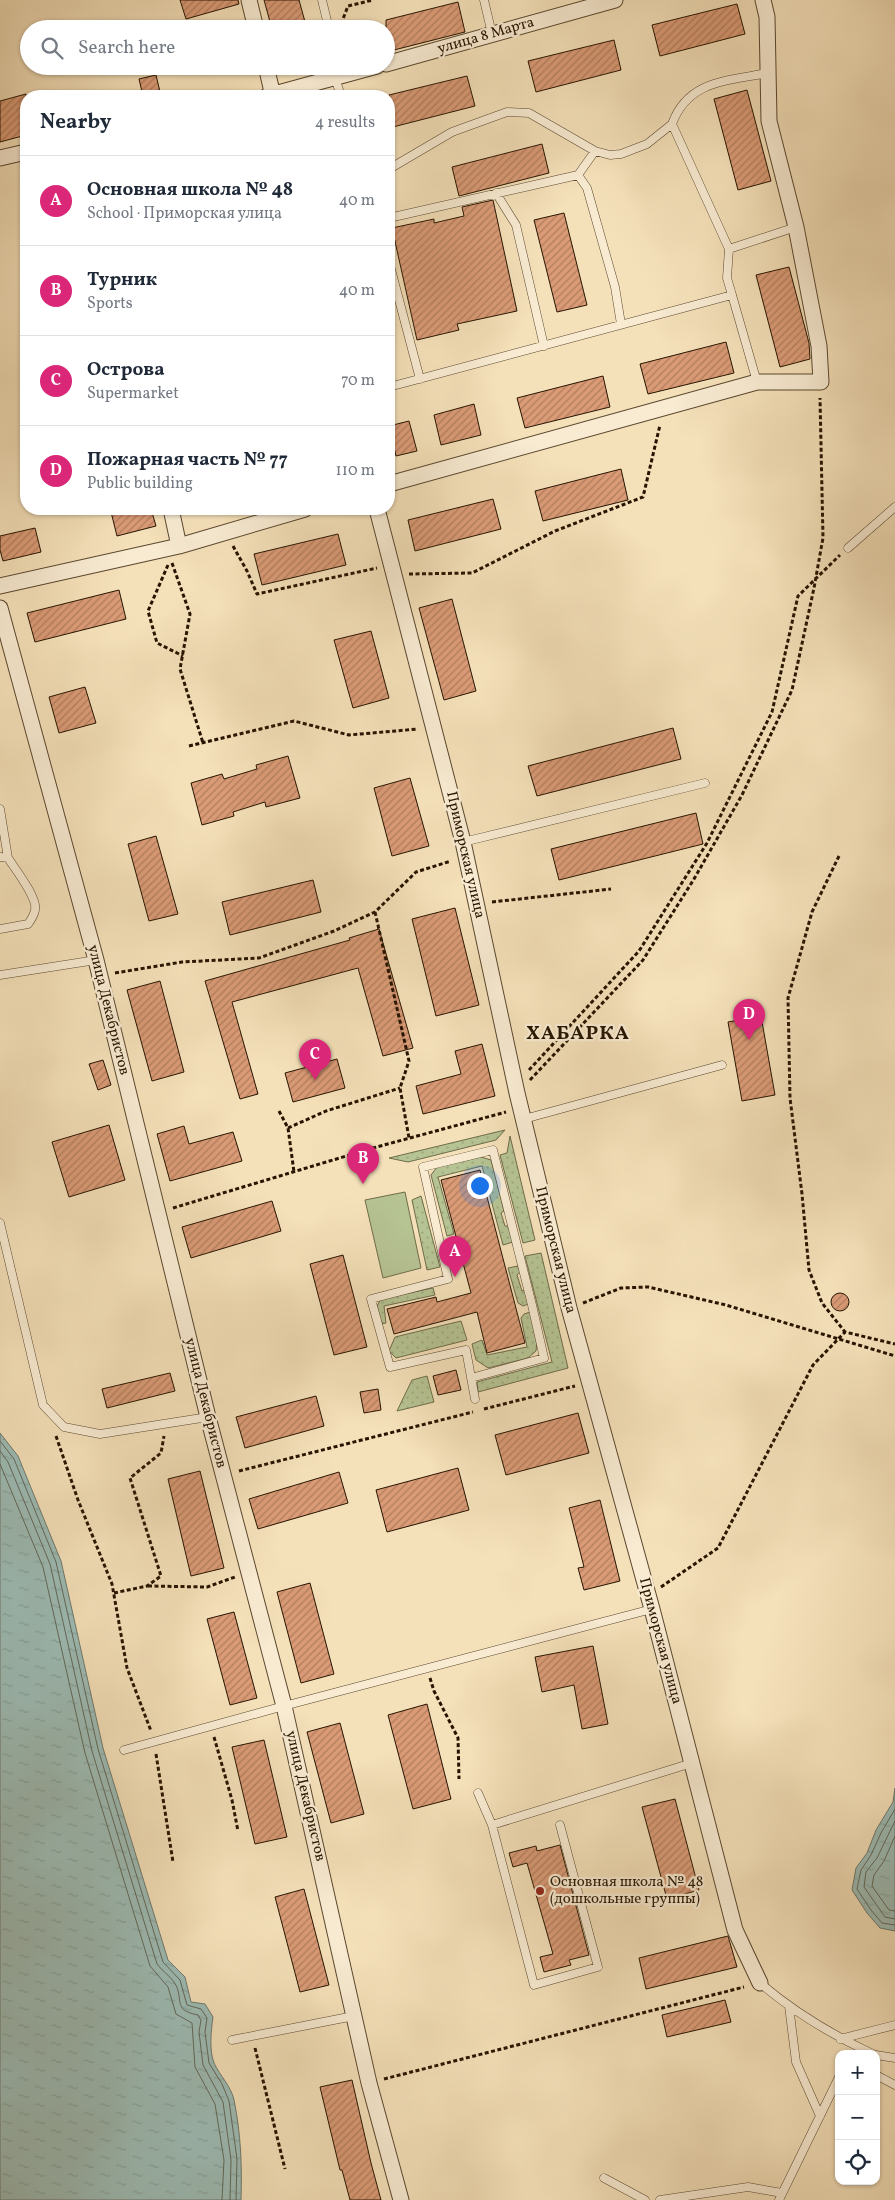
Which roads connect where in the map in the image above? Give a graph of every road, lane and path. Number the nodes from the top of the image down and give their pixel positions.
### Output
1 (249, 0) edge
2 (322, 0) edge
3 (373, 0) edge
4 (484, 0) edge
5 (615, 0) edge
6 (763, 0) edge
7 (254, 20) edge
8 (328, 20) edge
9 (342, 20) edge
10 (492, 34) junction
11 (395, 61) edge
12 (767, 73) junction
13 (268, 75) edge
14 (327, 75) edge
15 (336, 75) edge
16 (270, 90) edge
17 (287, 90) edge
18 (339, 90) edge
19 (672, 124) junction
20 (596, 151) junction
21 (20, 153) edge
22 (0, 158) edge
23 (395, 165) edge
24 (578, 175) junction
25 (496, 193) junction
26 (395, 217) edge
27 (796, 227) junction
28 (729, 249) junction
29 (395, 285) edge
30 (732, 295) junction
31 (621, 324) junction
32 (544, 346) junction
33 (420, 379) junction
34 (757, 382) junction
35 (821, 382) junction
36 (395, 385) edge
37 (665, 408) junction
38 (395, 482) edge
39 (895, 507) edge
40 (172, 515) edge
41 (285, 515) edge
42 (380, 515) edge
43 (230, 542) dead end
44 (179, 546) junction
45 (848, 548) joint
46 (393, 569) junction
47 (816, 578) junction
48 (0, 586) edge
49 (0, 608) edge
50 (183, 656) junction
51 (434, 727) junction
52 (203, 743) junction
53 (189, 746) dead end
54 (705, 783) dead end
55 (0, 808) edge
56 (464, 849) junction
57 (839, 856) dead end
58 (4, 857) edge
59 (611, 888) dead end
60 (476, 904) junction
61 (375, 912) junction
62 (0, 929) edge
63 (96, 960) junction
64 (0, 976) edge
65 (100, 976) junction
66 (722, 1065) dead end
67 (400, 1088) junction
68 (519, 1101) junction
69 (279, 1111) dead end
70 (288, 1128) junction
71 (409, 1138) junction
72 (294, 1172) junction
73 (158, 1213) junction
74 (0, 1223) edge
75 (569, 1308) junction
76 (845, 1332) junction
77 (895, 1344) edge
78 (895, 1356) edge
79 (471, 1378) junction
80 (590, 1382) junction
81 (475, 1399) dead end
82 (484, 1409) dead end
83 (474, 1411) dead end
84 (208, 1417) junction
85 (167, 1424) junction
86 (54, 1430) dead end
87 (223, 1475) junction
88 (246, 1561) junction
89 (147, 1586) junction
90 (114, 1593) junction
91 (650, 1603) junction
92 (427, 1668) junction
93 (284, 1706) junction
94 (211, 1726) junction
95 (155, 1742) junction
96 (124, 1750) dead end
97 (692, 1762) junction
98 (459, 1779) dead end
99 (478, 1794) dead end
100 (492, 1825) junction
101 (560, 1825) dead end
102 (238, 1831) dead end
103 (173, 1862) dead end
104 (760, 1983) junction
105 (789, 2006) junction
106 (354, 2016) junction
107 (895, 2024) edge
108 (252, 2036) junction
109 (840, 2039) junction
110 (232, 2040) dead end
111 (854, 2045) junction
112 (852, 2050) edge
113 (865, 2050) edge
114 (880, 2056) edge
115 (895, 2058) edge
116 (880, 2077) edge
117 (369, 2083) junction
118 (835, 2085) edge
119 (895, 2085) edge
120 (820, 2116) junction
121 (285, 2169) dead end
122 (604, 2178) dead end
123 (781, 2197) edge
124 (401, 2200) edge
125 (644, 2200) edge
126 (660, 2200) edge

1 - 7 street
2 - 8 lane
3 - 9 path
4 - 10 lane
5 - 10 street, улица 8 Марта
6 - 12 street
10 - 11 street, улица 8 Марта
12 - 19 lane
12 - 27 street
13 - 16 street
14 - 17 street
15 - 18 lane
19 - 20 lane
19 - 28 lane
20 - 23 lane
20 - 24 lane
21 - 22 street
24 - 25 lane
24 - 31 lane
25 - 26 lane
25 - 32 lane
27 - 28 lane
27 - 35 street
28 - 30 lane
29 - 33 lane
30 - 31 lane
30 - 34 lane
31 - 32 lane
32 - 33 lane
33 - 36 lane
34 - 35 street
34 - 37 street
35 - 47 path
37 - 38 street
37 - 46 path
39 - 45 lane
40 - 44 street
41 - 44 street
42 - 46 street, Приморская улица
43 - 46 path
44 - 48 street
45 - 47 path
46 - 51 street, Приморская улица
47 - 68 path
47 - 68 path
49 - 63 street, улица Декабристов
50 - 50 path
50 - 52 path
51 - 52 path
51 - 56 street, Приморская улица
52 - 53 path
54 - 56 lane
55 - 58 lane
56 - 60 street, Приморская улица
56 - 61 path
57 - 76 path
58 - 62 lane
59 - 60 path
60 - 68 street, Приморская улица
61 - 65 path
61 - 67 path
63 - 64 lane
63 - 65 street, улица Декабристов
65 - 73 street, улица Декабристов
66 - 68 lane
67 - 70 path
67 - 71 path
68 - 71 path
68 - 75 street, Приморская улица
69 - 70 path
70 - 72 path
71 - 72 path
72 - 73 path
73 - 84 street, улица Декабристов
74 - 85 lane
75 - 78 path
75 - 80 street, Приморская улица
76 - 77 path
76 - 91 path
79 - 79 lane
79 - 81 lane
80 - 82 path
80 - 91 street, Приморская улица
83 - 87 path
84 - 85 lane
84 - 87 street, улица Декабристов
85 - 89 path
86 - 90 path
87 - 88 street, улица Декабристов
88 - 89 path
88 - 93 street, улица Декабристов
89 - 90 path
90 - 95 path
91 - 92 lane
91 - 97 street, Приморская улица
92 - 93 lane
92 - 98 path
93 - 94 lane
93 - 106 street, улица Декабристов
94 - 95 lane
94 - 102 path
95 - 96 lane
95 - 103 path
97 - 100 lane
97 - 104 street, Приморская улица
99 - 100 lane
100 - 101 lane
104 - 105 lane
104 - 117 path
105 - 109 lane
105 - 120 lane
106 - 108 lane
106 - 117 street, улица Декабристов
107 - 109 lane
108 - 110 lane
108 - 121 path
109 - 111 lane
111 - 112 lane
111 - 113 lane
114 - 115 lane
116 - 119 lane
117 - 124 street, улица Декабристов
118 - 120 lane
120 - 123 lane
122 - 125 lane
123 - 126 lane

